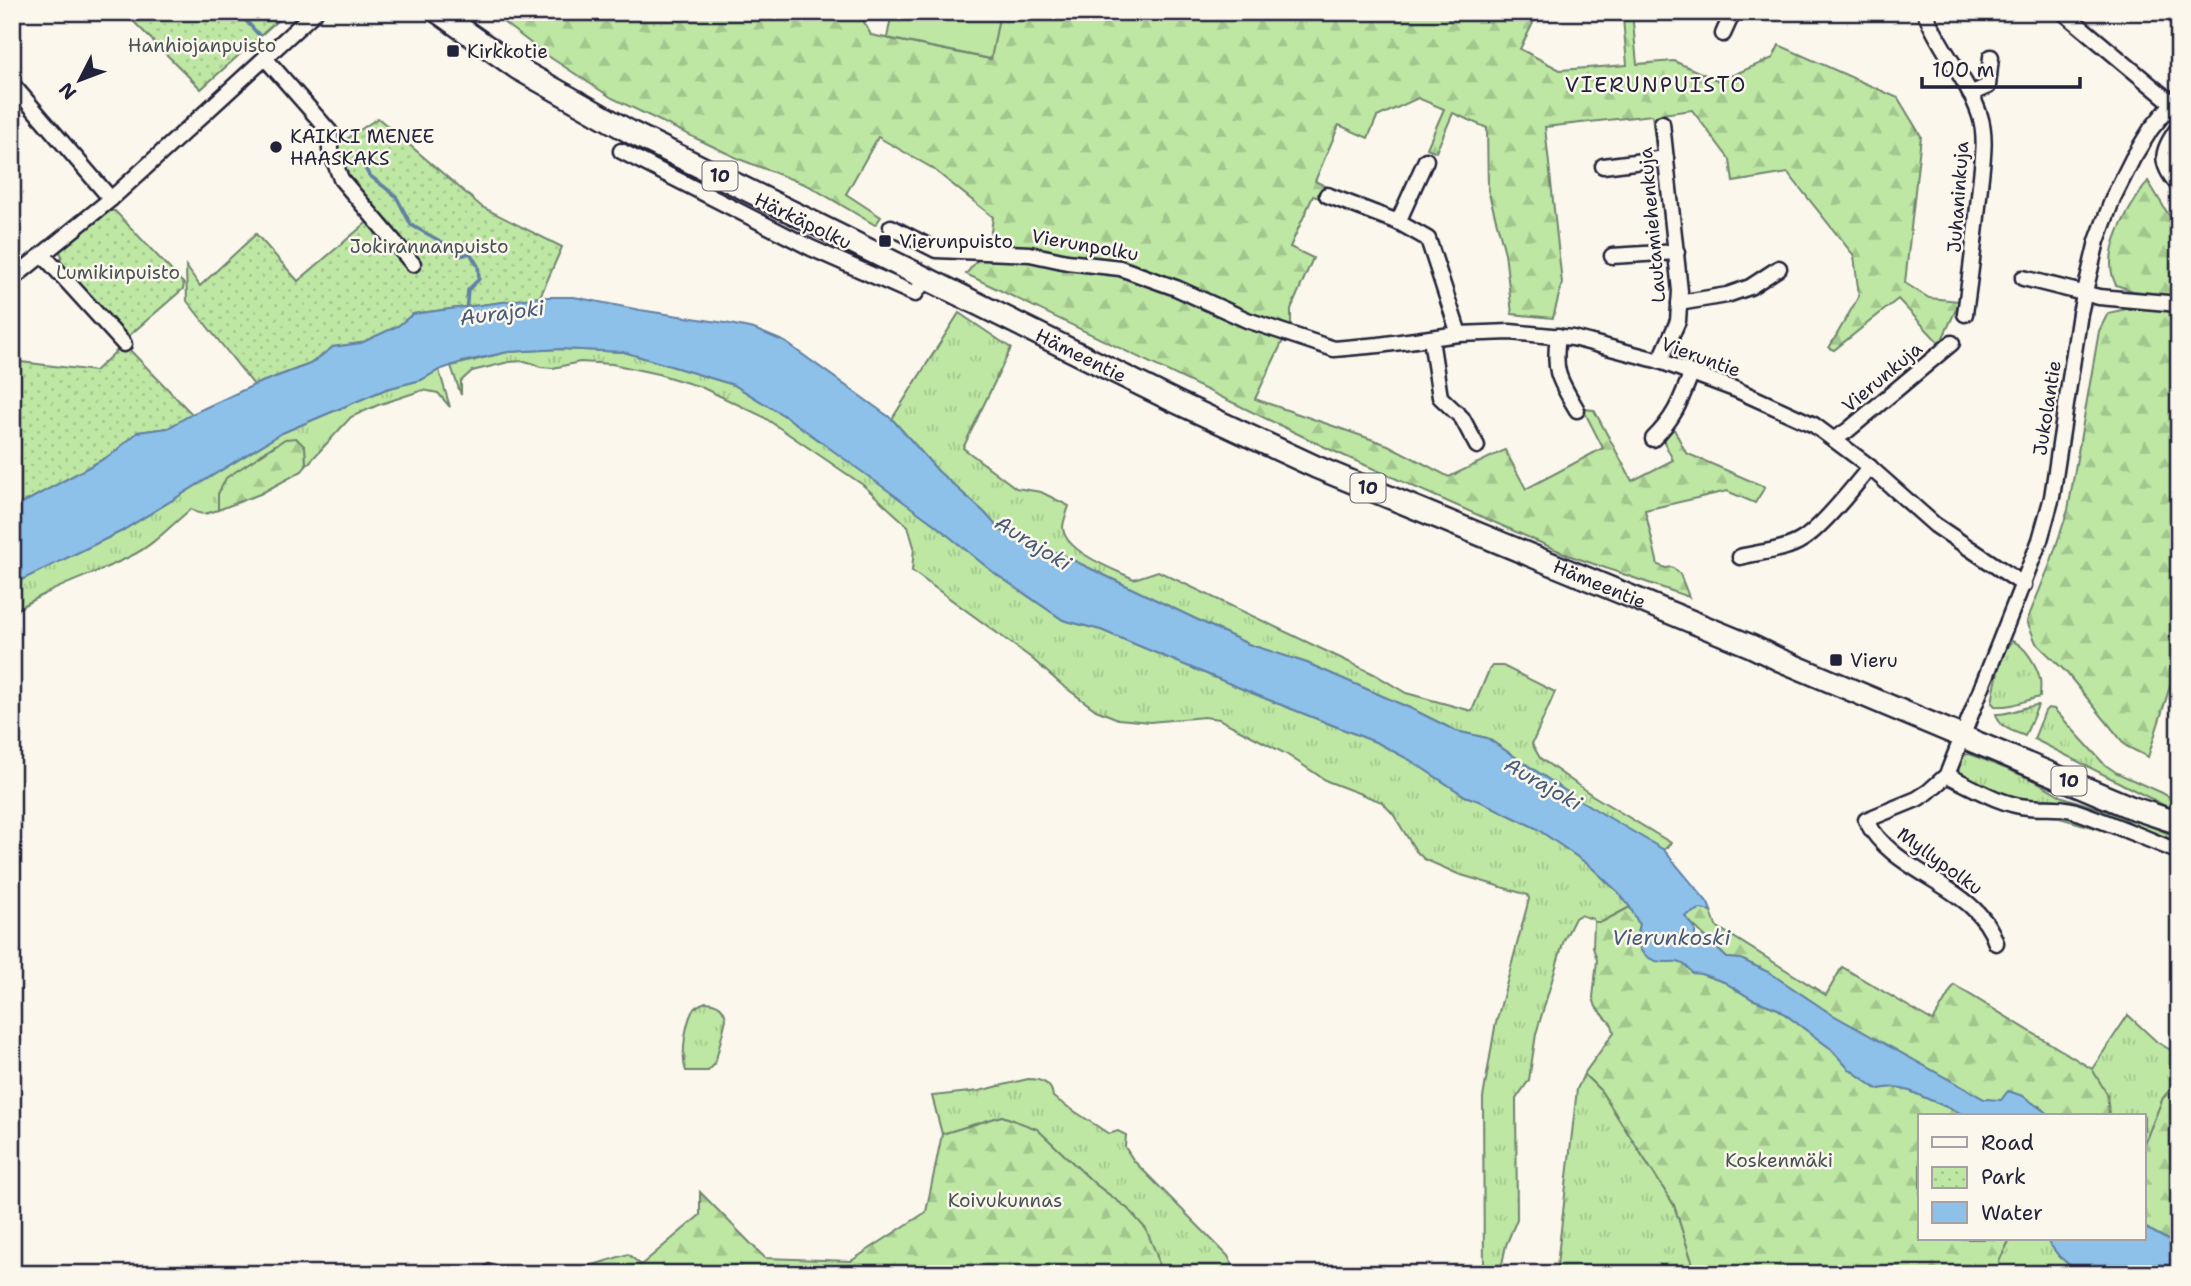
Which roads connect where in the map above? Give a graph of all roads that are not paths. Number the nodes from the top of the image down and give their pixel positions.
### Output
1 (315, 12) edge
2 (438, 12) edge
3 (1733, 12) edge
4 (1925, 12) edge
5 (2068, 14) edge
6 (1724, 34) dead end
7 (1991, 57) dead end
8 (265, 58) junction
9 (12, 84) edge
10 (1970, 94) junction
11 (2177, 102) edge
12 (1662, 123) dead end
13 (2179, 127) edge
14 (621, 151) dead end
15 (1666, 159) junction
16 (1426, 160) dead end
17 (1603, 166) dead end
18 (2179, 186) edge
19 (1327, 195) dead end
20 (111, 199) junction
21 (1398, 222) junction
22 (891, 227) dead end
23 (1677, 252) junction
24 (44, 256) junction
25 (1612, 256) dead end
26 (413, 264) dead end
27 (1779, 268) dead end
28 (926, 277) junction
29 (2023, 278) dead end
30 (12, 279) edge
31 (2084, 293) junction
32 (1679, 303) junction
33 (2179, 304) edge
34 (1965, 314) dead end
35 (1460, 334) junction
36 (1558, 336) junction
37 (1308, 339) joint
38 (1431, 339) junction
39 (1952, 343) dead end
40 (124, 344) dead end
41 (1660, 361) junction
42 (1691, 374) junction
43 (1577, 410) dead end
44 (1653, 439) dead end
45 (1834, 439) junction
46 (1477, 446) dead end
47 (1870, 467) junction
48 (1740, 557) dead end
49 (2024, 585) junction
50 (1964, 729) junction
51 (1947, 775) junction
52 (2179, 822) edge
53 (2179, 852) edge
54 (1996, 943) dead end

1 - 8 street
2 - 28 highway, Hämeentie / 10
3 - 6 street
4 - 10 street, Juhaninkuja
5 - 11 street
7 - 10 street
8 - 20 street
8 - 26 street
9 - 20 street
10 - 34 street, Juhaninkuja
11 - 31 street, Jukolantie
12 - 15 street, Lautamiehenkuja
13 - 18 street
14 - 28 street, Härkäpolku
15 - 17 street
15 - 23 street, Lautamiehenkuja
16 - 21 street
19 - 21 street
20 - 24 street
21 - 35 street
22 - 37 street, Vierunpolku
23 - 25 street
23 - 32 street, Lautamiehenkuja
24 - 30 street
24 - 40 street
27 - 32 street
28 - 50 highway, Hämeentie / 10
29 - 31 street
31 - 33 street
31 - 49 street, Jukolantie
32 - 41 street, Lautamiehenkuja
35 - 36 street, Vieruntie
35 - 38 street, Vieruntie
36 - 41 street, Vieruntie
36 - 43 street
37 - 38 street, Vieruntie
38 - 46 street
39 - 45 street, Vierunkuja
41 - 42 street, Vieruntie
42 - 44 street
42 - 45 street, Vieruntie
45 - 47 street, Vieruntie
47 - 48 street
47 - 49 street, Vieruntie
49 - 50 street, Jukolantie
50 - 51 street
50 - 52 highway, Hämeentie / 10
51 - 53 street
51 - 54 street, Myllypolku

